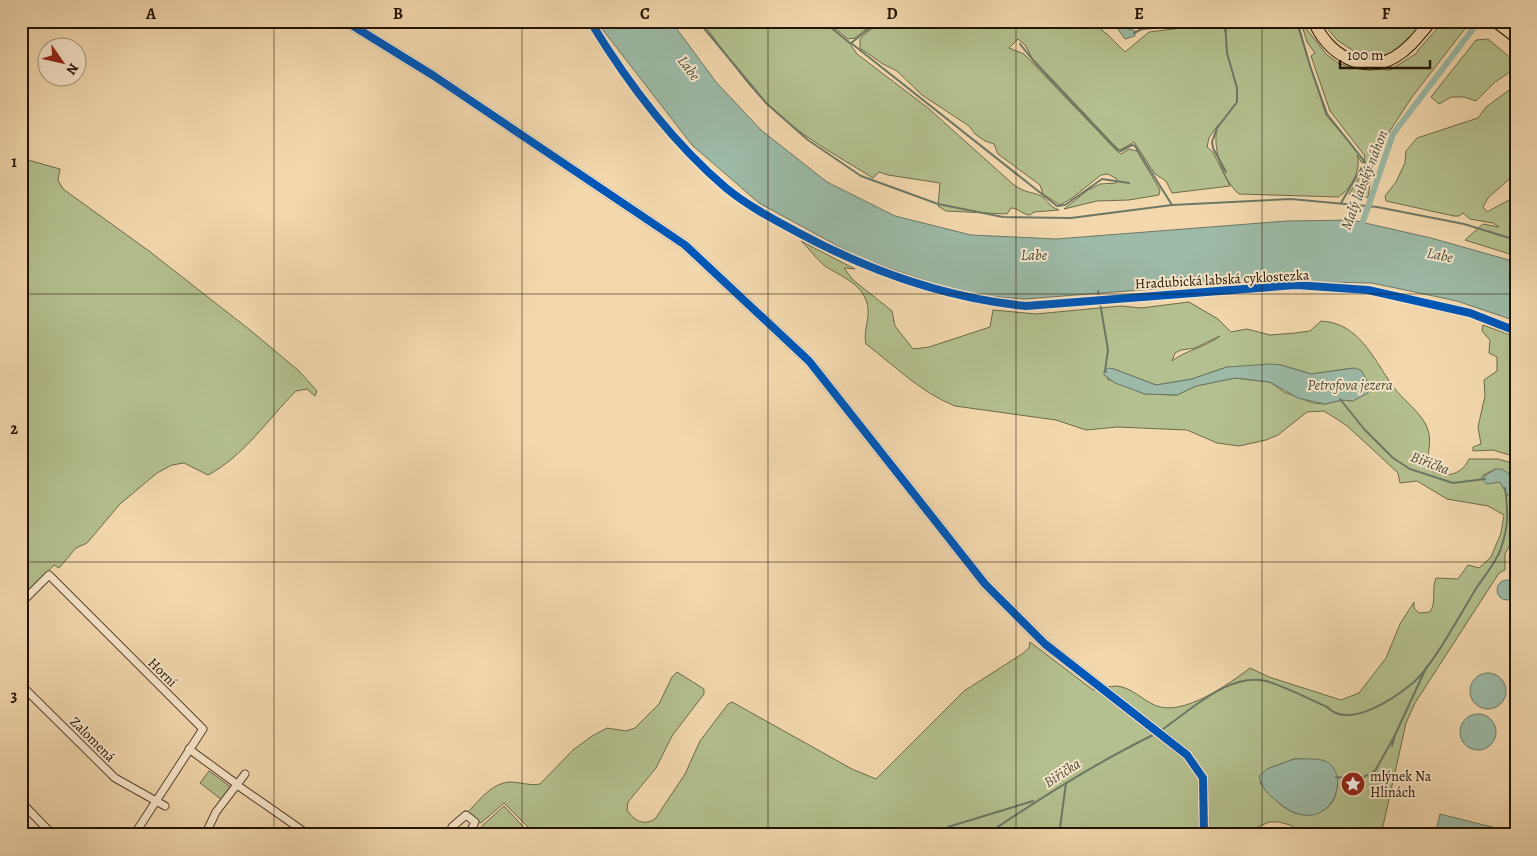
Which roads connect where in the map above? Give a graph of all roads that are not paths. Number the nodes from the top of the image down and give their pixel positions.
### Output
1 (345, 21) edge
2 (1314, 21) edge
3 (1431, 21) edge
4 (1496, 22) edge
5 (1516, 37) edge
6 (21, 603) edge
7 (21, 685) edge
8 (189, 749) junction
9 (245, 774) dead end
10 (236, 783) junction
11 (155, 800) junction
12 (21, 802) edge
13 (165, 806) dead end
14 (52, 835) edge
15 (134, 835) edge
16 (205, 835) edge
17 (305, 835) edge
18 (449, 835) edge
19 (461, 835) edge
20 (1204, 835) edge

1 - 20 street
2 - 3 main road
4 - 5 main road
6 - 8 street, Horní
7 - 11 street, Zalomená
8 - 10 street
8 - 11 street
9 - 10 street
10 - 16 street
10 - 17 street
11 - 13 street, Zalomená
11 - 15 street
12 - 14 street
18 - 19 street

